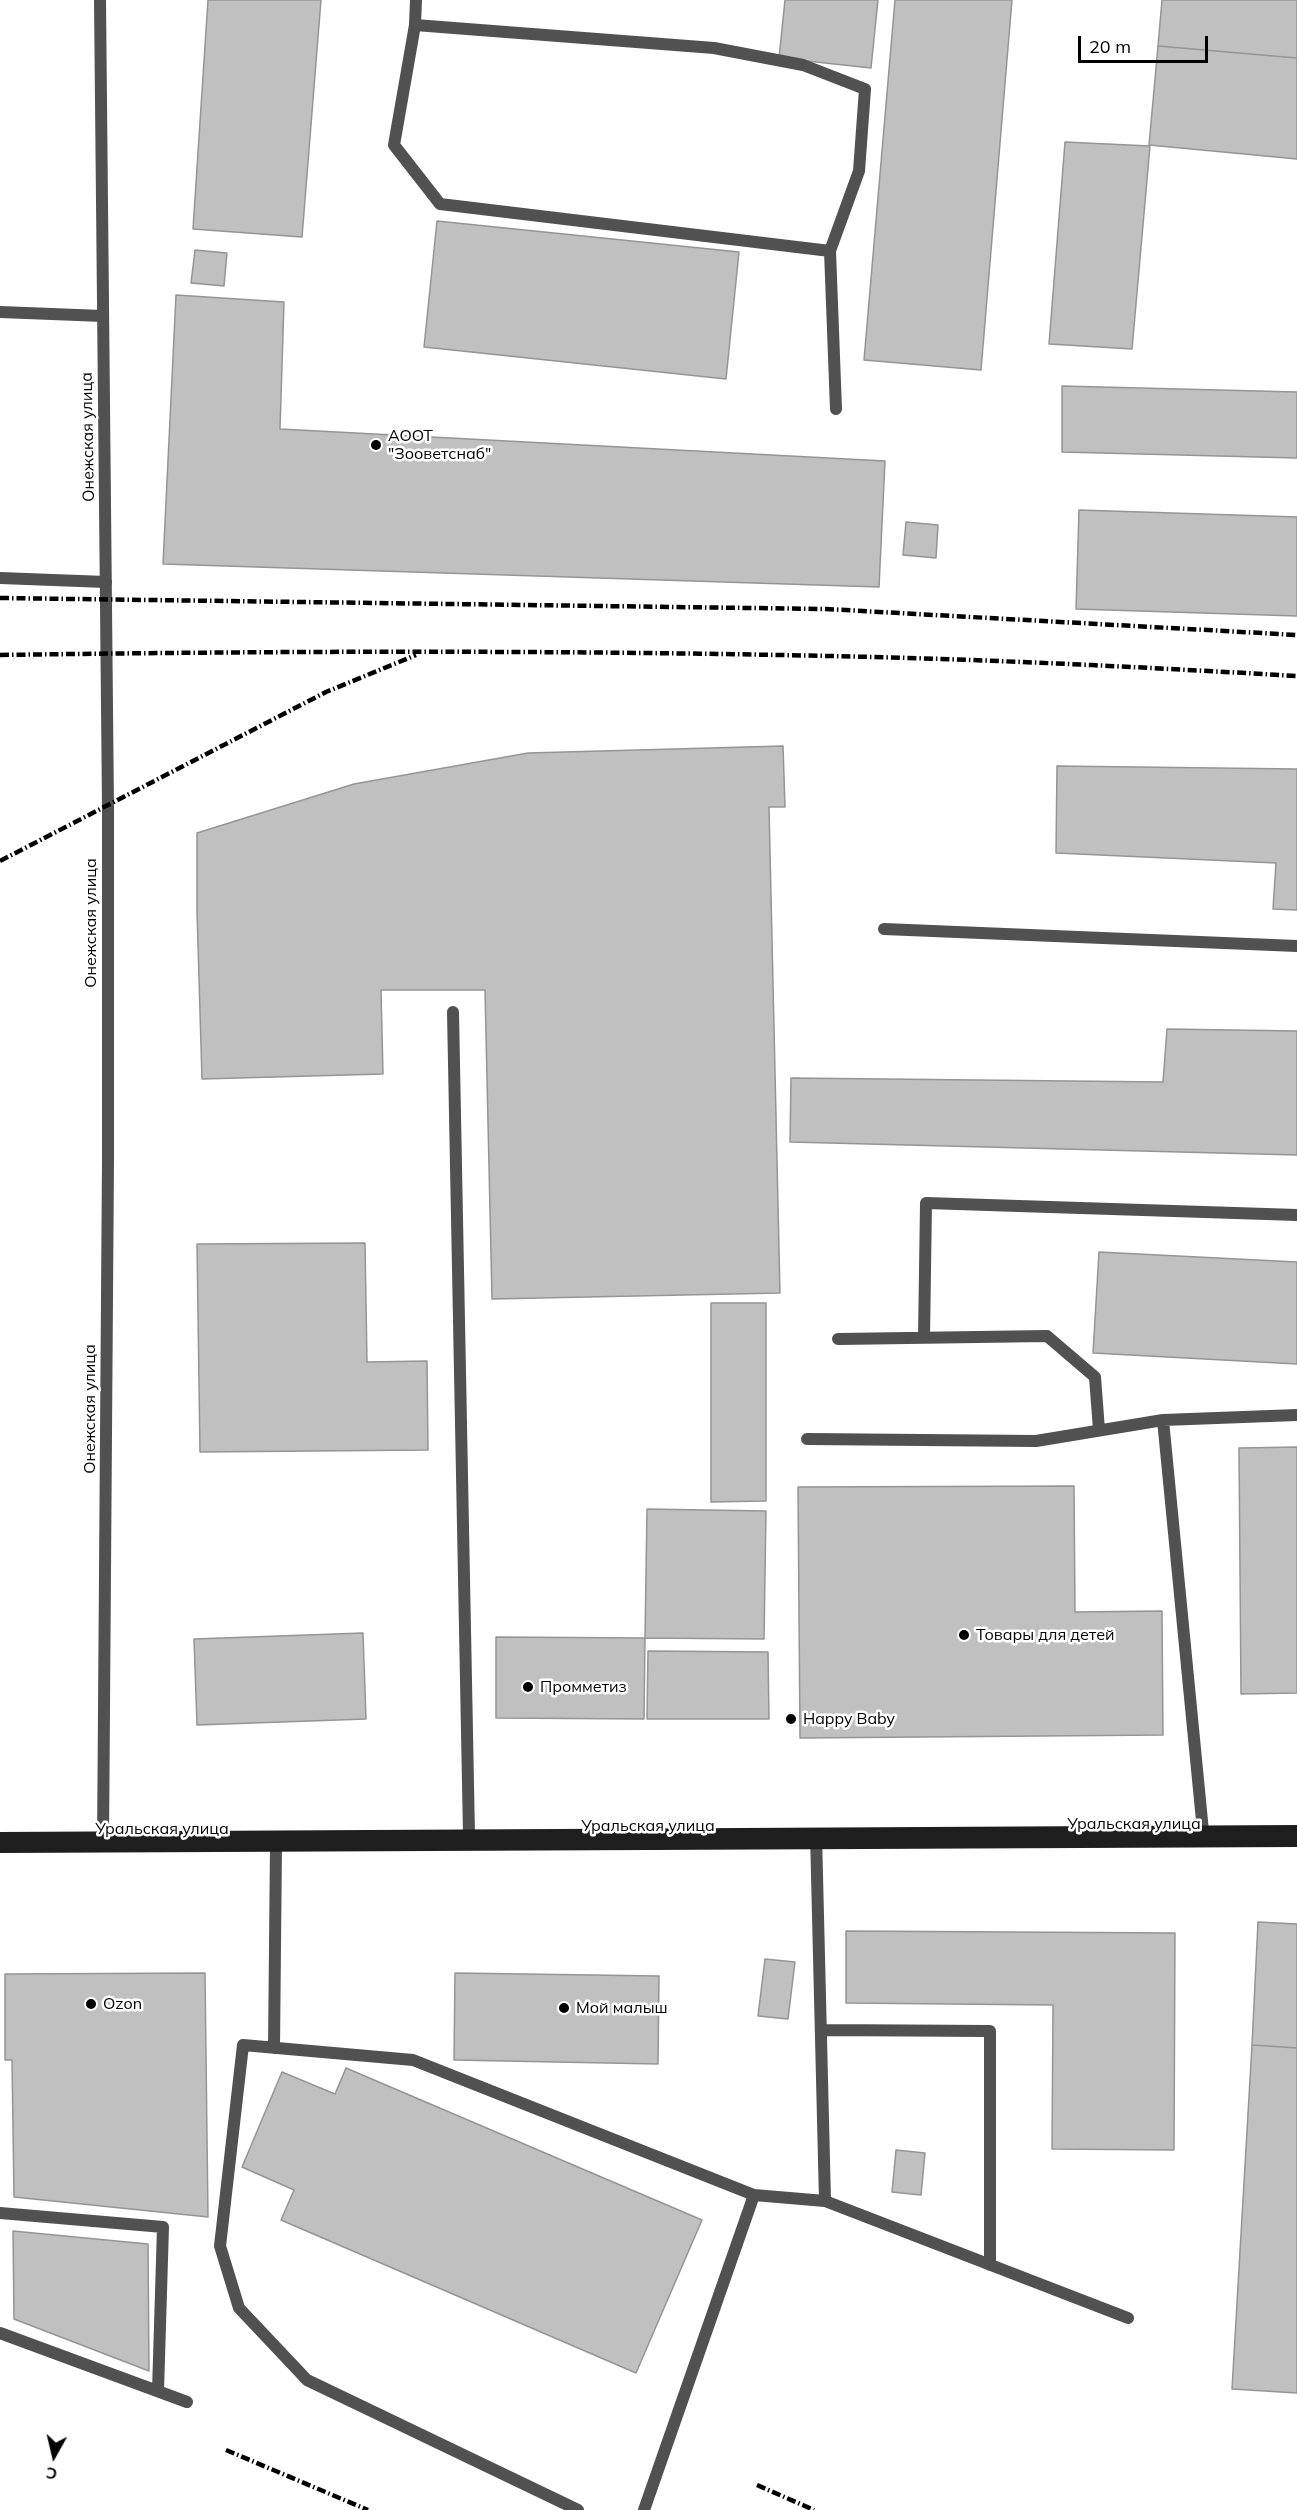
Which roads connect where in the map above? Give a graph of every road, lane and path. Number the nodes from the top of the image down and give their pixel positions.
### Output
1 (100, 0) edge
2 (416, 0) edge
3 (415, 25) junction
4 (830, 251) junction
5 (0, 312) edge
6 (103, 316) junction
7 (836, 409) dead end
8 (0, 578) edge
9 (106, 582) junction
10 (884, 929) dead end
11 (1297, 946) edge
12 (453, 1012) dead end
13 (1297, 1215) edge
14 (924, 1338) junction
15 (838, 1339) dead end
16 (1297, 1415) edge
17 (1163, 1420) junction
18 (1099, 1430) junction
19 (807, 1439) dead end
20 (1203, 1831) junction
21 (1297, 1831) edge
22 (469, 1835) junction
23 (816, 1837) junction
24 (0, 1838) edge
25 (1297, 1840) edge
26 (102, 1841) junction
27 (276, 1845) junction
28 (0, 1847) edge
29 (820, 2030) junction
30 (274, 2048) junction
31 (754, 2194) junction
32 (825, 2201) junction
33 (0, 2213) edge
34 (990, 2265) junction
35 (1128, 2318) dead end
36 (0, 2333) edge
37 (158, 2391) junction
38 (187, 2402) dead end
39 (578, 2510) edge
40 (644, 2510) edge

1 - 6 street, Онежская улица
2 - 3 street
3 - 4 street
3 - 4 street
4 - 7 street
5 - 6 street
6 - 9 street, Онежская улица
8 - 9 street
9 - 26 street, Онежская улица
10 - 11 street
12 - 22 street
13 - 14 street
14 - 15 street
14 - 18 street
16 - 17 street
17 - 18 street
17 - 20 street
18 - 19 street
20 - 21 main road, Уральская улица
20 - 23 main road, Уральская улица
22 - 23 main road, Уральская улица
22 - 26 main road, Уральская улица
23 - 25 main road, Уральская улица
23 - 27 main road, Уральская улица
23 - 29 street
24 - 26 main road, Уральская улица
26 - 27 main road, Уральская улица
26 - 28 main road, Уральская улица
27 - 30 street
29 - 32 street
29 - 34 street
30 - 31 street
30 - 39 street
31 - 32 street
31 - 40 street
32 - 34 street
33 - 37 street
34 - 35 street
36 - 37 street
37 - 38 street

